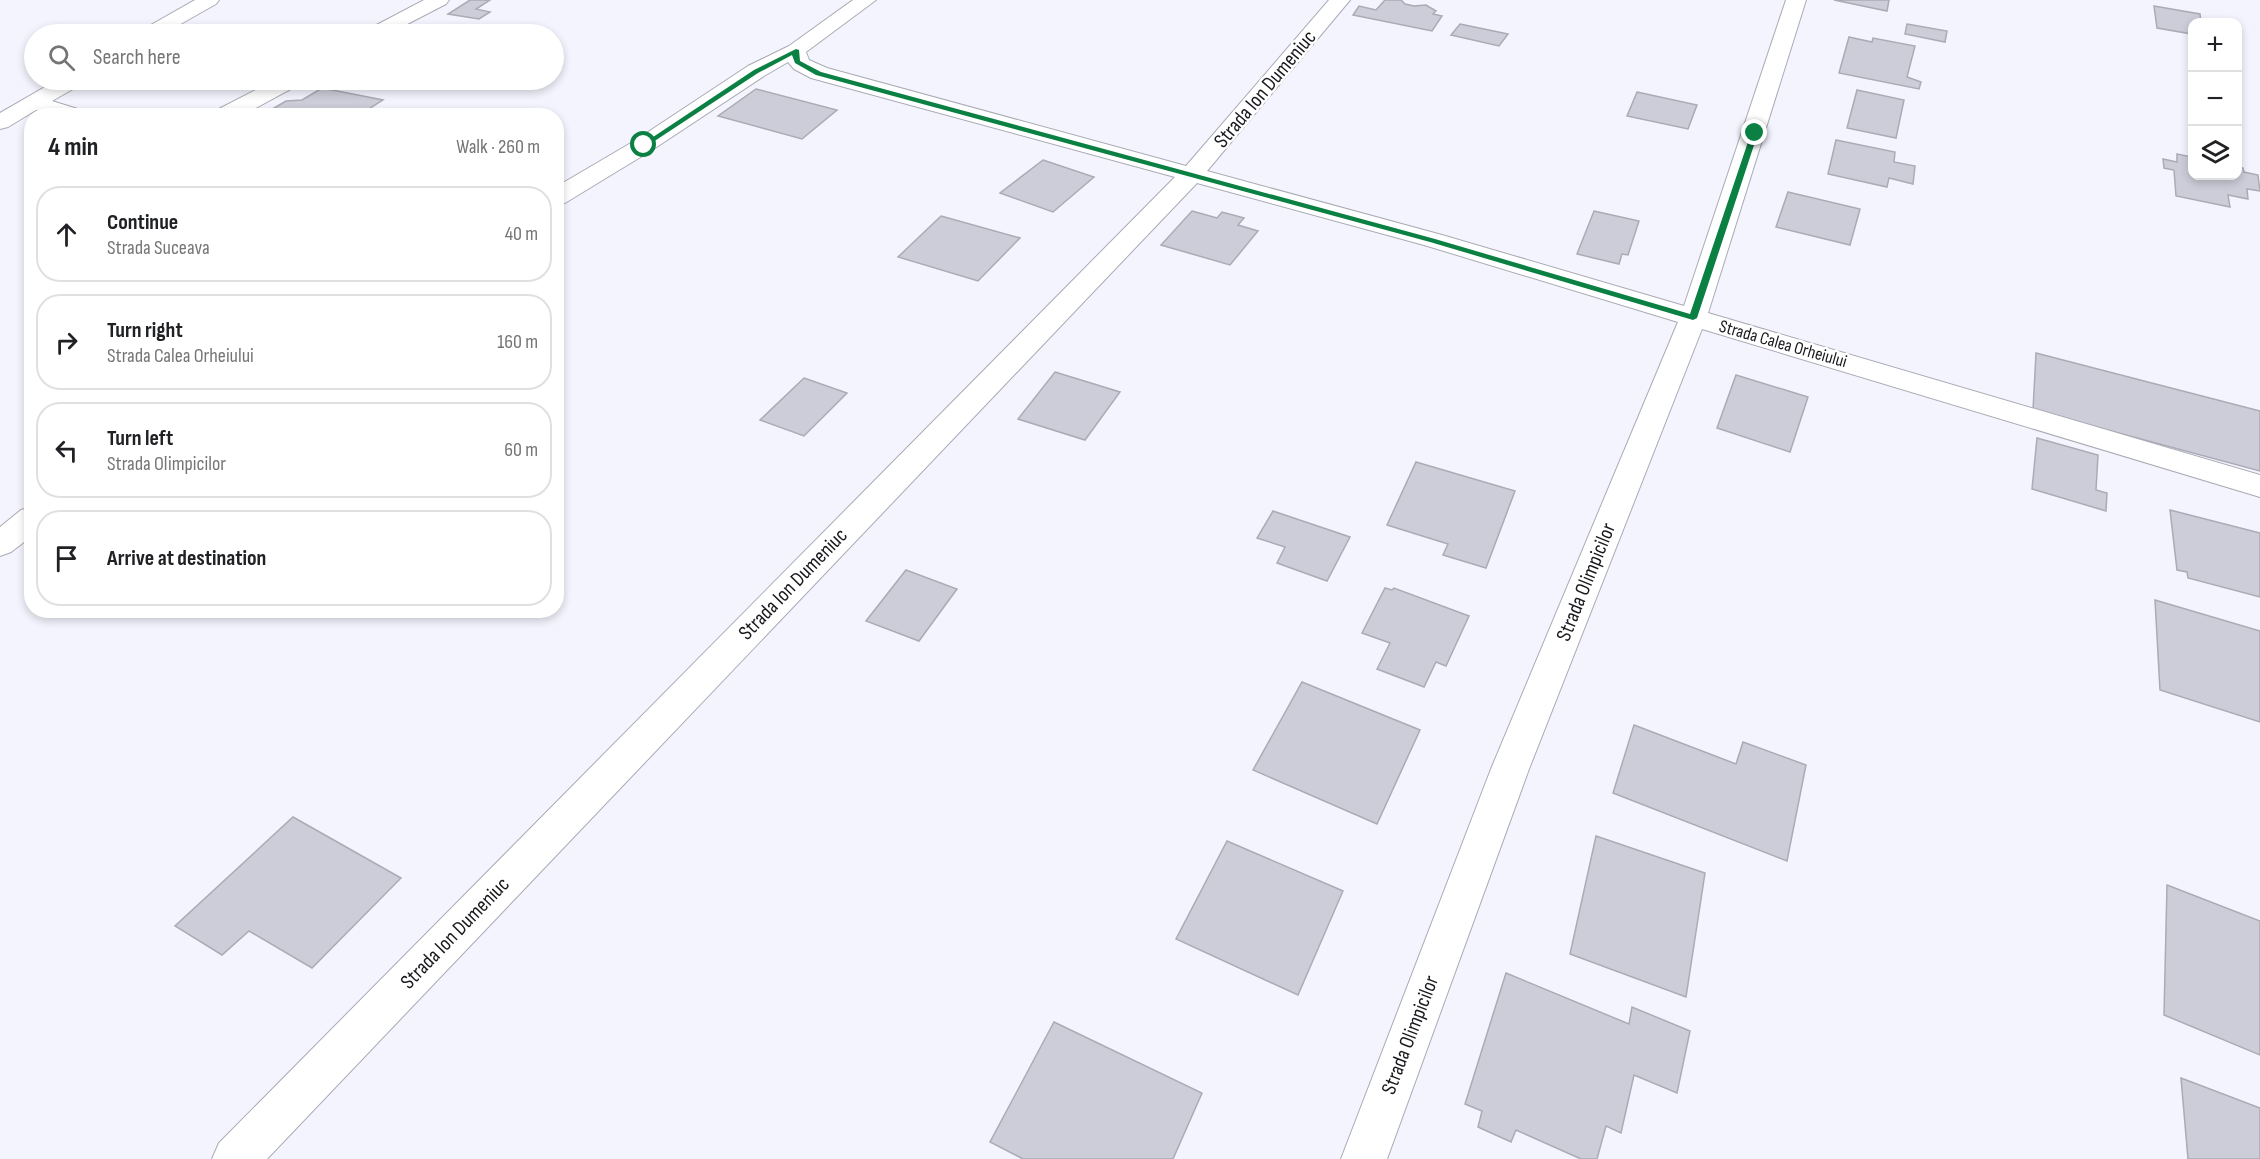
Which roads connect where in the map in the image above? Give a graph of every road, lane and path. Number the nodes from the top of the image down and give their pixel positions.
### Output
1 (209, 0) edge
2 (439, 0) edge
3 (866, 0) edge
4 (1340, 0) edge
5 (1796, 0) edge
6 (167, 24) edge
7 (393, 24) edge
8 (796, 50) junction
9 (55, 90) edge
10 (271, 90) edge
11 (34, 102) junction
12 (52, 108) edge
13 (238, 108) edge
14 (0, 122) edge
15 (1192, 174) junction
16 (564, 193) edge
17 (1693, 318) junction
18 (2260, 486) edge
19 (24, 524) edge
20 (0, 544) edge
21 (235, 1159) edge
22 (1364, 1159) edge

1 - 6 street
2 - 7 street
3 - 8 street
4 - 15 street, Strada Ion Dumeniuc
5 - 17 street, Strada Olimpicilor
8 - 15 street, Strada Calea Orheiului
8 - 16 street
9 - 11 street
10 - 13 street
11 - 12 street
11 - 14 street
15 - 17 street, Strada Calea Orheiului
15 - 21 street, Strada Ion Dumeniuc
17 - 18 street, Strada Calea Orheiului
17 - 22 street, Strada Olimpicilor
19 - 20 street

